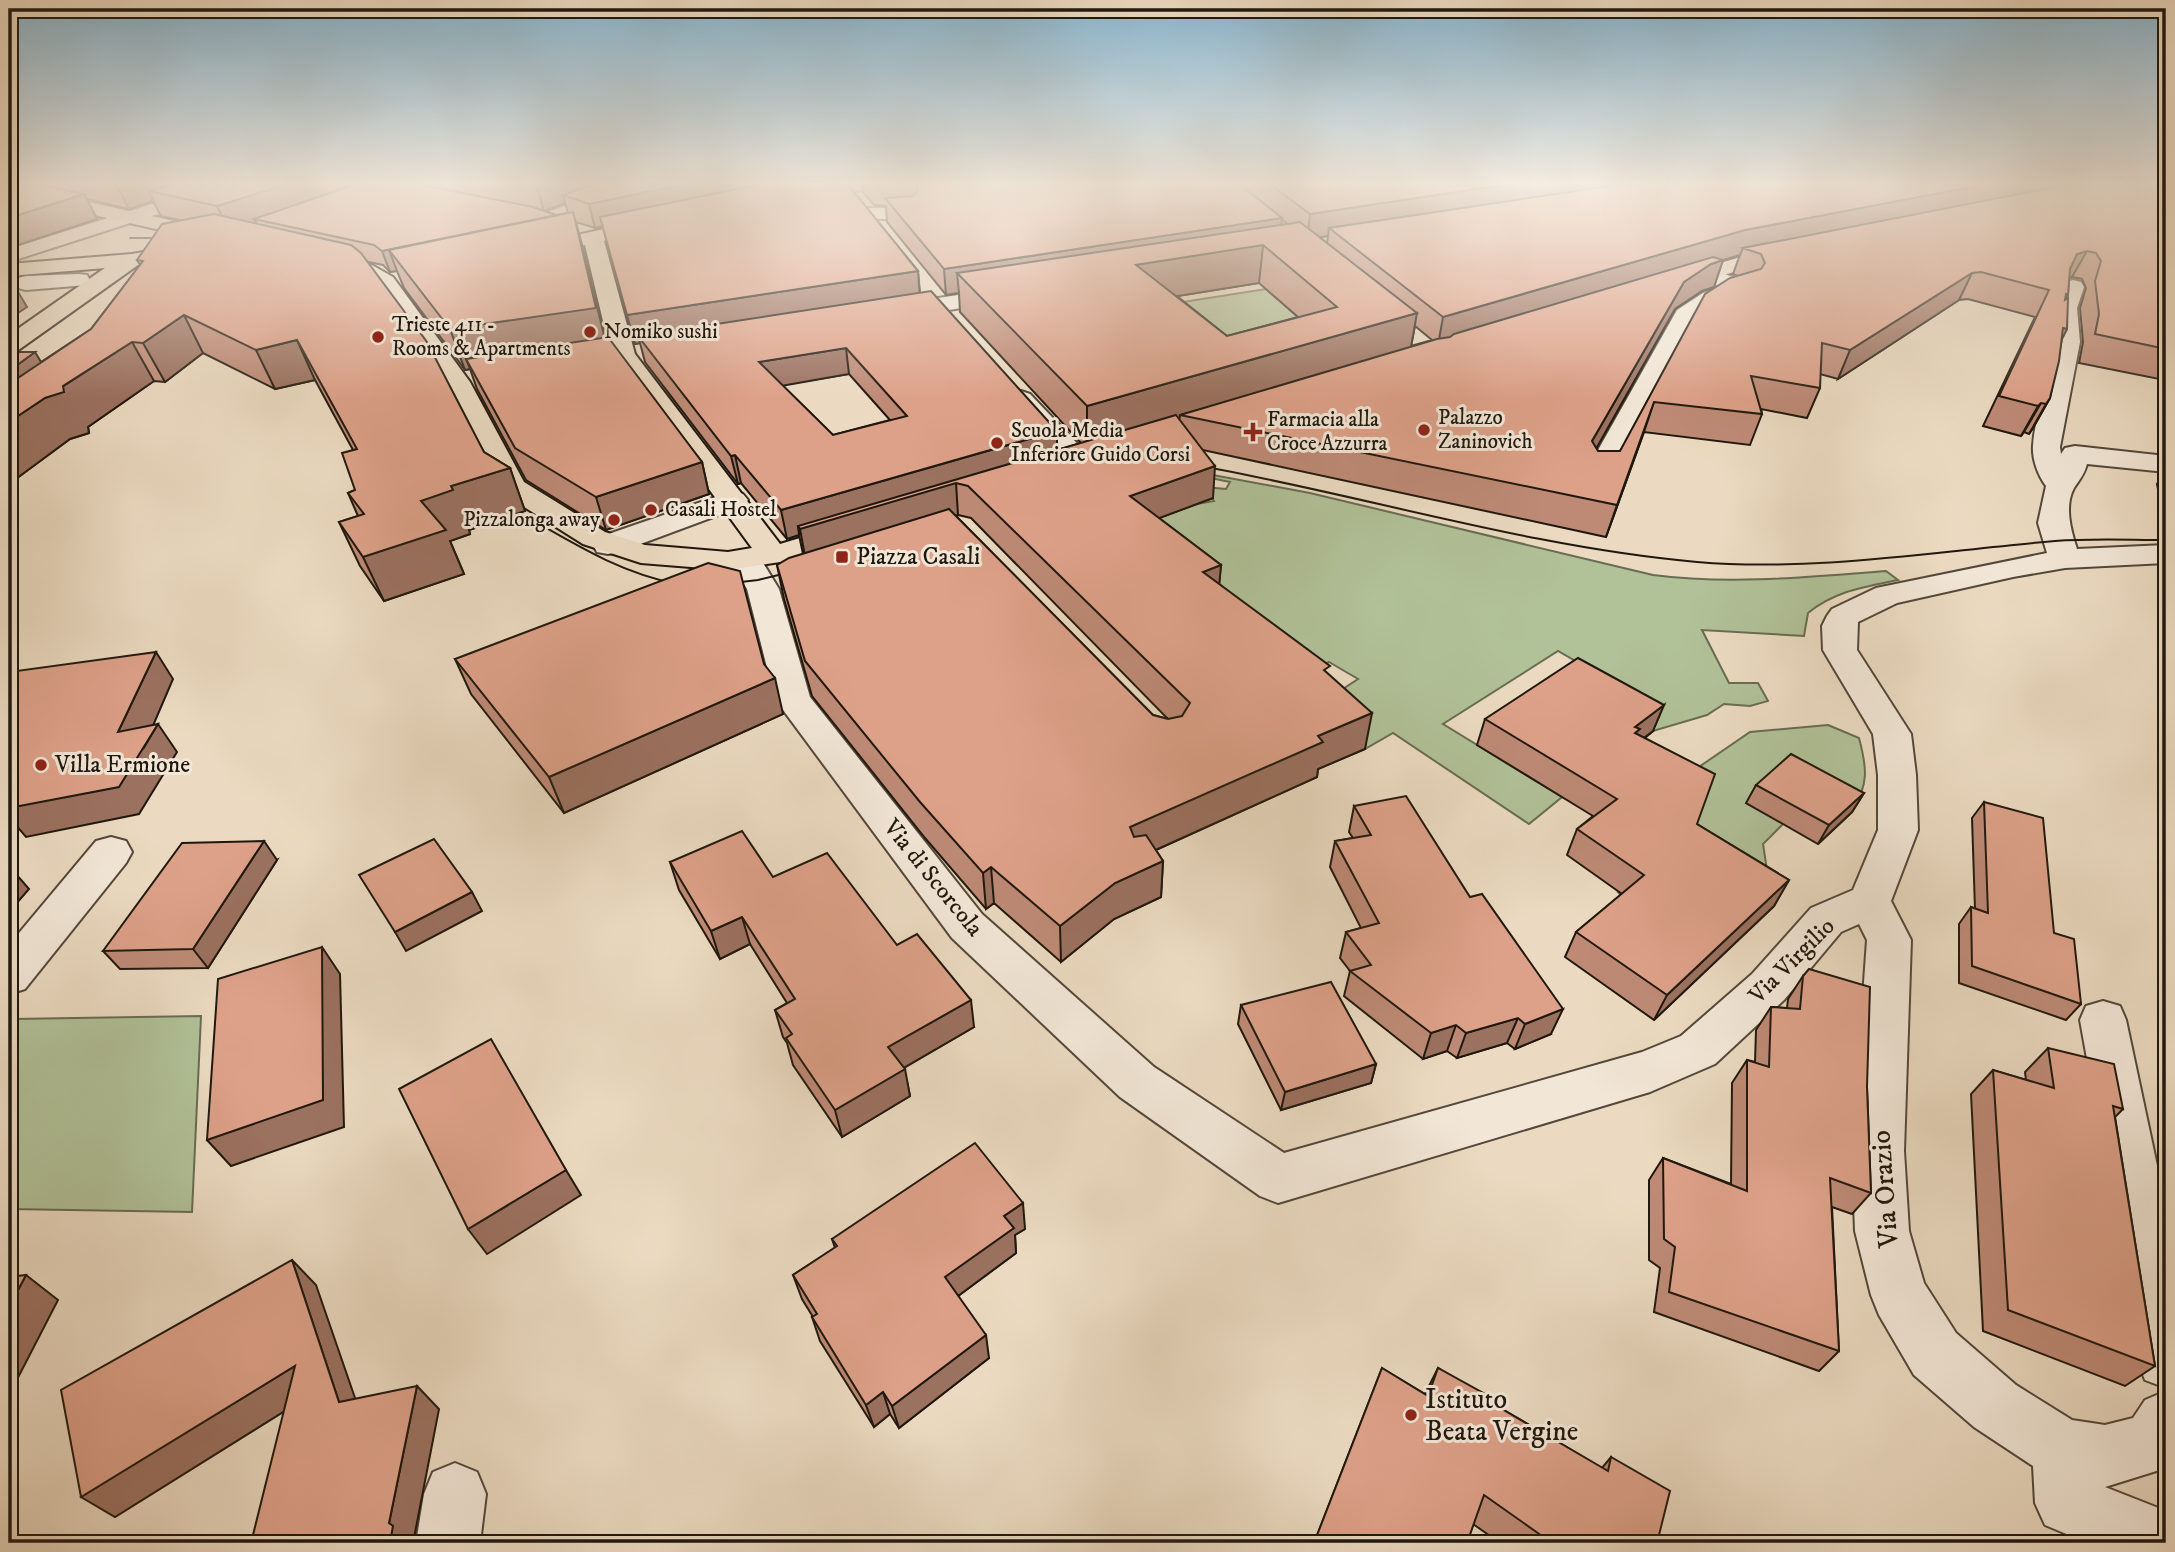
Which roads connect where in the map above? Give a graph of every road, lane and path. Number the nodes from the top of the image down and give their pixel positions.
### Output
1 (159, 254) edge
2 (599, 254) edge
3 (1788, 254) edge
4 (307, 256) edge
5 (132, 260) junction
6 (1705, 273) junction
7 (17, 277) edge
8 (68, 279) dead end
9 (152, 281) edge
10 (2073, 287) edge
11 (1036, 290) edge
12 (1652, 291) edge
13 (932, 296) junction
14 (864, 317) edge
15 (959, 328) edge
16 (9, 346) edge
17 (633, 354) junction
18 (595, 360) edge
19 (485, 377) edge
20 (457, 382) junction
21 (1009, 385) edge
22 (1075, 460) edge
23 (2166, 464) edge
24 (1599, 473) edge
25 (2060, 486) junction
26 (733, 500) junction
27 (880, 523) edge
28 (608, 545) junction
29 (2166, 554) edge
30 (867, 556) edge
31 (2065, 559) junction
32 (761, 568) junction
33 (111, 852) dead end
34 (1870, 901) junction
35 (9, 976) edge
36 (2103, 1020) dead end
37 (1278, 1179) joint
38 (2166, 1359) edge
39 (2166, 1421) edge
40 (2065, 1476) junction
41 (2166, 1543) edge

1 - 5 main road
2 - 17 main road
3 - 6 main road
4 - 20 main road
5 - 7 main road
5 - 9 street
5 - 16 main road
6 - 12 main road
6 - 24 street
7 - 8 street
10 - 25 street
11 - 13 street
13 - 14 street
13 - 15 street
17 - 18 street
17 - 26 main road
19 - 20 street
20 - 28 main road
21 - 22 street
23 - 25 street
25 - 31 street
26 - 28 street
26 - 32 main road
27 - 32 main road
28 - 32 main road
29 - 31 street
30 - 32 street
31 - 34 street
32 - 37 street, Via di Scorcola
33 - 35 street
34 - 37 street, Via Virgilio
34 - 40 street, Via Orazio
36 - 38 street
39 - 40 street, Via Orazio
40 - 41 street

